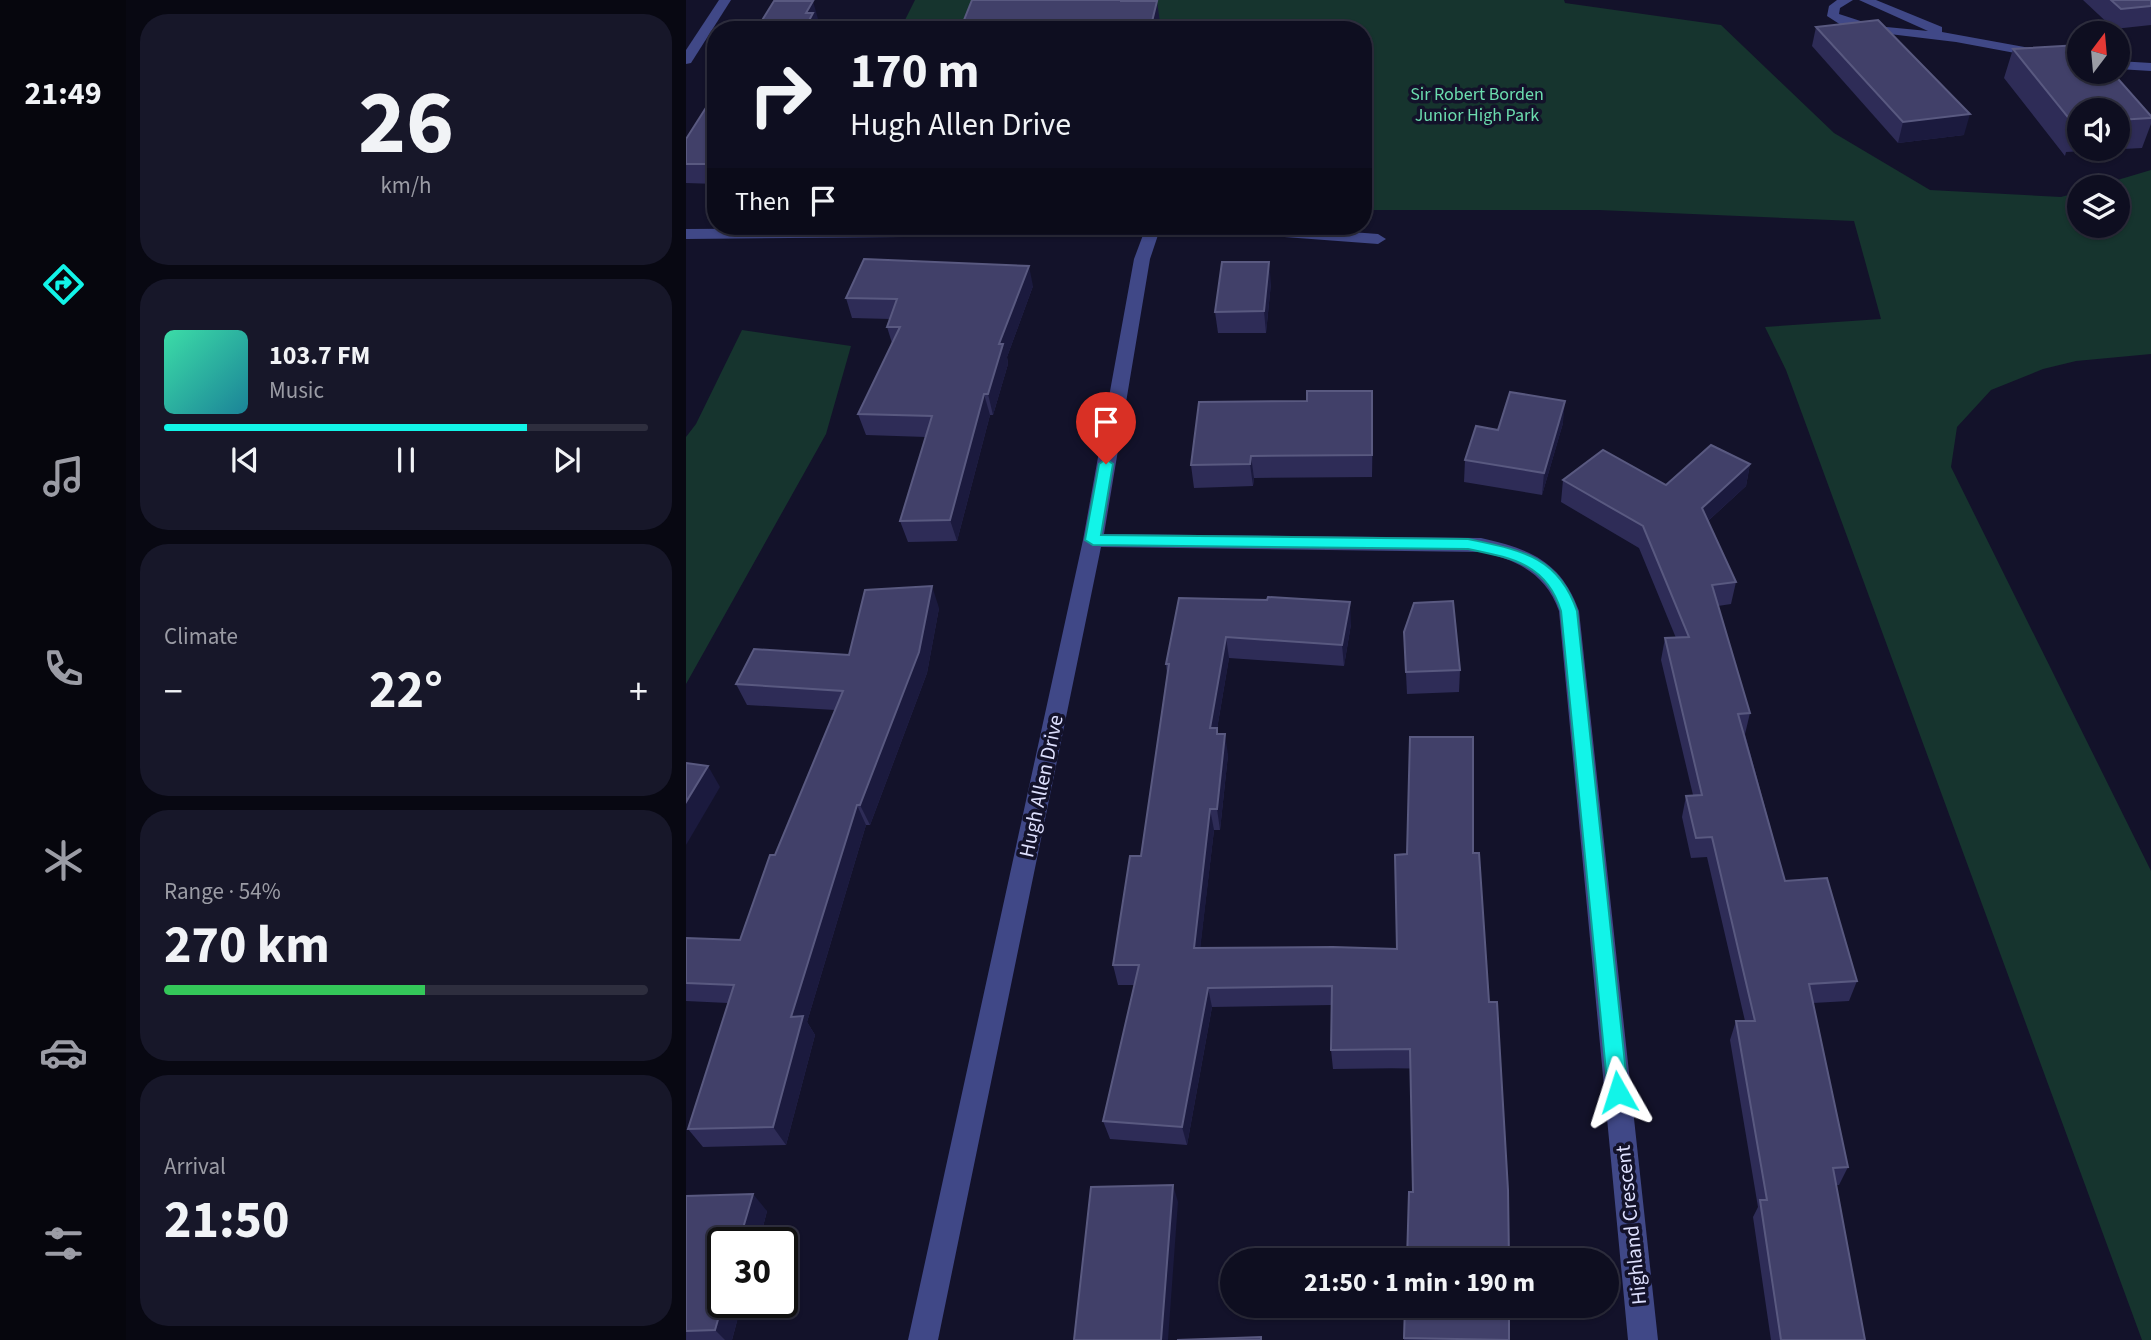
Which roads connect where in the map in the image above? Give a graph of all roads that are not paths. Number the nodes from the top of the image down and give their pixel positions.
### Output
1 (725, 0) edge
2 (1847, 0) edge
3 (1865, 0) edge
4 (712, 21) edge
5 (707, 28) edge
6 (1955, 38) junction
7 (2067, 59) edge
8 (686, 61) edge
9 (2130, 66) edge
10 (2151, 67) edge
11 (686, 234) edge
12 (707, 234) edge
13 (1150, 235) edge
14 (1324, 235) edge
15 (1378, 239) dead end
16 (1093, 540) junction
17 (923, 1340) edge
18 (1643, 1340) edge

1 - 4 street
2 - 6 street
3 - 6 street
5 - 8 street
6 - 7 street
9 - 10 street
11 - 12 street
13 - 16 street, Hugh Allen Drive
14 - 15 street
16 - 17 street, Hugh Allen Drive
16 - 18 street, Highland Crescent

